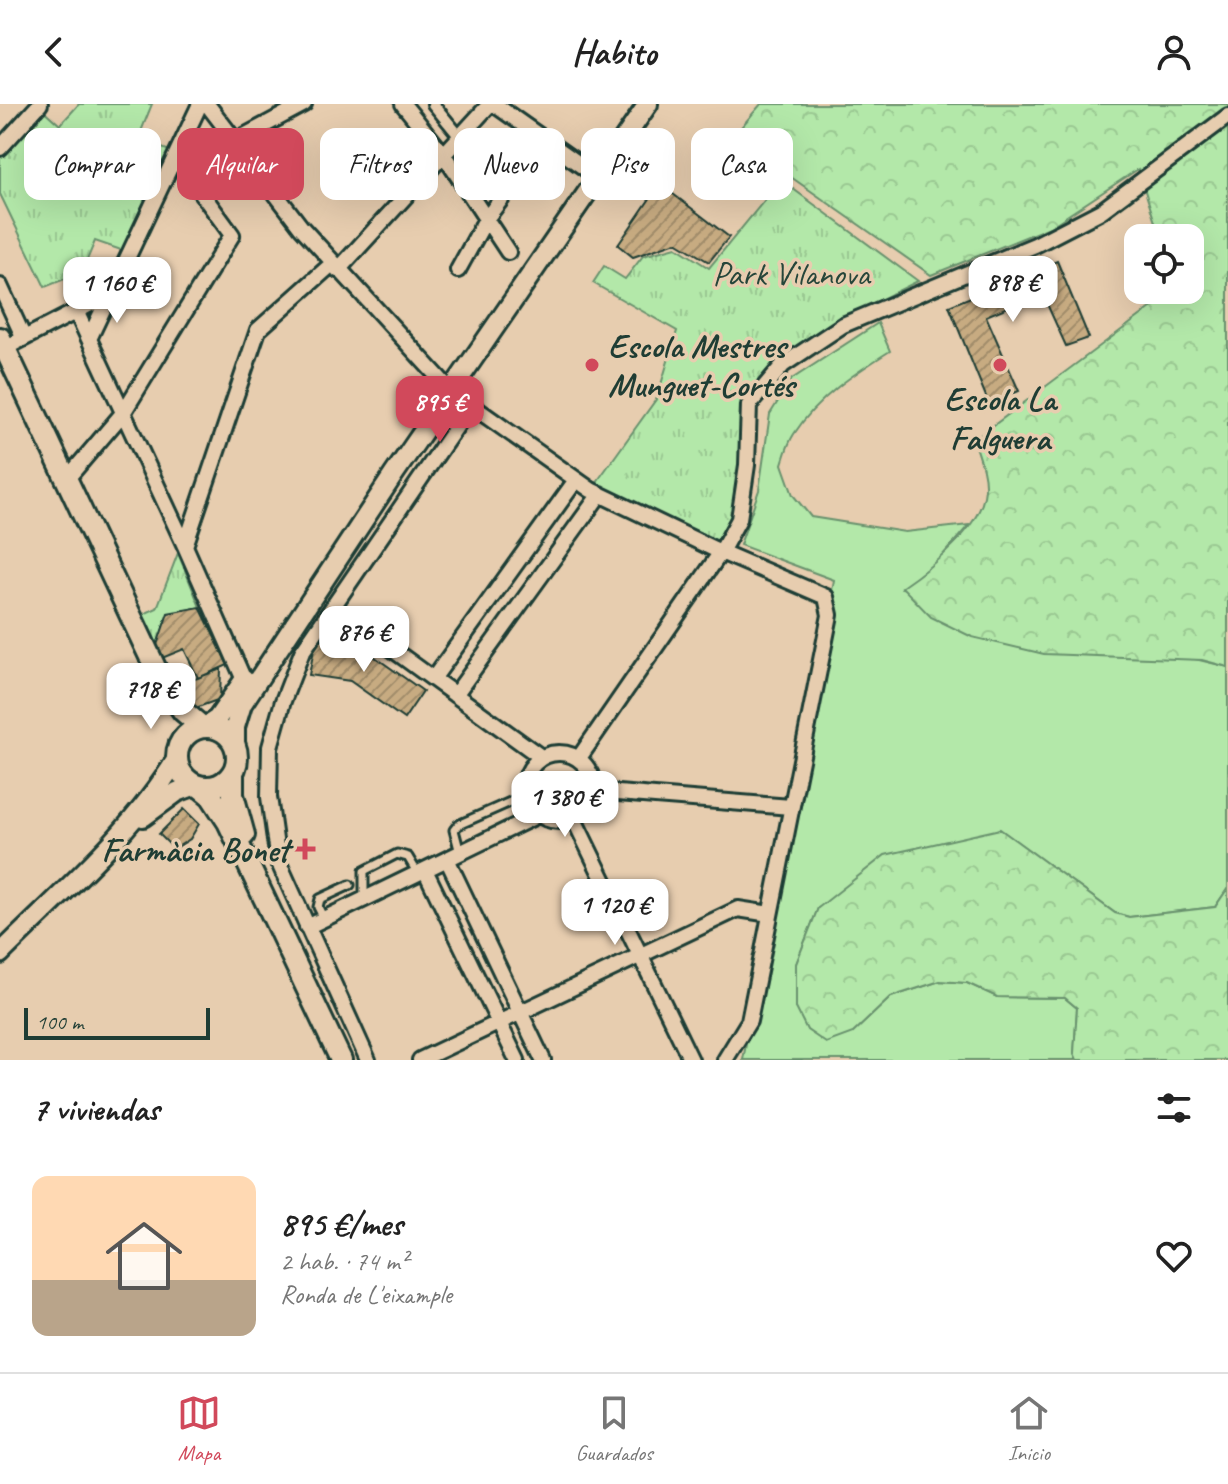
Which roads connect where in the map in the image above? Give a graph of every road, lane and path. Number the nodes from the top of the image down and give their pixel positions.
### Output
1 (40, 104) edge
2 (200, 104) edge
3 (207, 104) edge
4 (304, 104) edge
5 (403, 104) edge
6 (434, 104) edge
7 (492, 104) edge
8 (648, 104) edge
9 (1228, 116) edge
10 (225, 128) edge
11 (259, 128) edge
12 (469, 128) edge
13 (527, 128) edge
14 (631, 128) edge
15 (454, 129) edge
16 (454, 144) edge
17 (0, 148) edge
18 (444, 155) junction
19 (175, 157) junction
20 (581, 198) edge
21 (280, 200) edge
22 (501, 200) edge
23 (486, 219) junction
24 (508, 252) dead end
25 (335, 267) junction
26 (458, 270) dead end
27 (0, 286) edge
28 (110, 294) junction
29 (76, 311) junction
30 (23, 336) junction
31 (89, 339) junction
32 (2, 343) edge
33 (451, 391) junction
34 (471, 405) junction
35 (123, 413) junction
36 (394, 474) junction
37 (66, 480) junction
38 (576, 480) junction
39 (600, 494) junction
40 (185, 546) junction
41 (721, 552) junction
42 (334, 607) junction
43 (160, 678) junction
44 (433, 679) junction
45 (244, 680) junction
46 (455, 695) junction
47 (204, 727) junction
48 (235, 745) junction
49 (177, 754) junction
50 (541, 757) junction
51 (579, 758) junction
52 (233, 772) junction
53 (198, 786) junction
54 (593, 791) junction
55 (526, 795) junction
56 (791, 807) junction
57 (540, 814) junction
58 (573, 817) junction
59 (115, 839) junction
60 (453, 856) junction
61 (421, 872) junction
62 (256, 878) junction
63 (350, 885) dead end
64 (364, 900) junction
65 (770, 914) junction
66 (324, 919) junction
67 (307, 927) junction
68 (0, 954) edge
69 (640, 957) junction
70 (520, 1012) junction
71 (498, 1022) junction
72 (341, 1060) edge
73 (368, 1060) edge
74 (420, 1060) edge
75 (517, 1060) edge
76 (543, 1060) edge
77 (691, 1060) edge
78 (725, 1060) edge

1 - 17 street
2 - 19 street
3 - 10 street
4 - 11 street
5 - 18 street
6 - 15 street
7 - 12 street
7 - 13 street
8 - 14 street
9 - 41 street
16 - 18 street
18 - 23 street
18 - 25 street
19 - 28 street
19 - 35 street
20 - 33 street
21 - 25 street
22 - 23 street
23 - 24 street
23 - 26 street
25 - 33 street
25 - 40 street
27 - 30 street
28 - 29 street
28 - 31 street
29 - 30 street
29 - 31 street
30 - 32 street
31 - 35 street
32 - 37 main road
33 - 34 street
33 - 36 street
34 - 38 street
34 - 42 street
35 - 37 street
35 - 40 street
36 - 45 street
36 - 48 street
37 - 43 main road
38 - 39 street
38 - 44 street
39 - 41 street
39 - 46 street
40 - 45 street
41 - 51 street
41 - 56 street
42 - 44 street
42 - 67 street
43 - 47 main road
43 - 49 main road
44 - 46 street
45 - 47 street
46 - 50 street
47 - 48 main road
47 - 49 main road
48 - 52 main road
49 - 53 main road
49 - 59 street
50 - 51 street
50 - 55 street
51 - 54 street
52 - 53 main road
52 - 62 main road
53 - 59 street
53 - 62 main road
54 - 56 street
54 - 58 street
55 - 57 street
55 - 60 lane
56 - 65 street
57 - 58 street
57 - 60 street
58 - 69 street
59 - 68 street
60 - 61 street
60 - 70 street
61 - 64 street
61 - 64 lane
61 - 71 street
62 - 72 main road
63 - 66 lane
64 - 66 street
65 - 69 street
65 - 78 street
66 - 67 street
67 - 73 street
69 - 70 street
69 - 77 street
70 - 71 street
70 - 76 street
71 - 74 street
71 - 75 street

